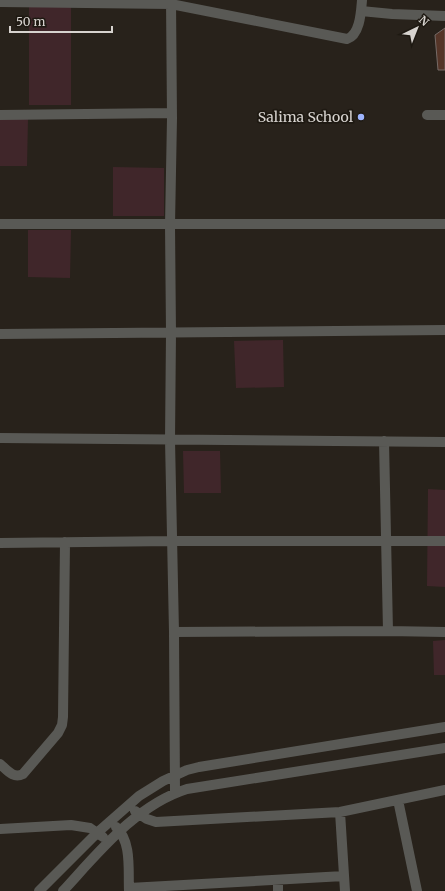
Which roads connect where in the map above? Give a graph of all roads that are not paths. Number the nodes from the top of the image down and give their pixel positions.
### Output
1 (362, 0) edge
2 (0, 2) edge
3 (171, 2) edge
4 (361, 11) junction
5 (445, 16) edge
6 (172, 113) junction
7 (0, 115) edge
8 (427, 115) dead end
9 (445, 115) edge
10 (0, 224) edge
11 (445, 224) edge
12 (170, 225) junction
13 (445, 330) edge
14 (171, 333) junction
15 (0, 334) edge
16 (0, 438) edge
17 (170, 440) junction
18 (384, 441) junction
19 (445, 442) edge
20 (173, 540) junction
21 (387, 541) junction
22 (445, 541) edge
23 (64, 542) junction
24 (0, 543) edge
25 (388, 631) junction
26 (174, 632) junction
27 (445, 632) edge
28 (445, 727) edge
29 (445, 748) edge
30 (0, 764) edge
31 (176, 775) junction
32 (445, 790) edge
33 (175, 792) junction
34 (398, 800) junction
35 (128, 805) junction
36 (340, 812) junction
37 (138, 815) junction
38 (110, 821) junction
39 (0, 829) edge
40 (121, 831) junction
41 (98, 832) junction
42 (109, 842) junction
43 (344, 876) junction
44 (278, 880) junction
45 (129, 889) edge
46 (39, 891) edge
47 (63, 891) edge
48 (278, 891) edge
49 (344, 891) edge
50 (417, 891) edge

1 - 4 street
2 - 3 street
3 - 4 street
3 - 6 street
4 - 5 street
6 - 7 street
6 - 12 street
8 - 9 street
10 - 12 street
11 - 12 street
12 - 14 street
13 - 14 street
14 - 15 street
14 - 17 street
16 - 17 street
17 - 18 street
17 - 20 street
18 - 19 street
18 - 21 street
20 - 21 street
20 - 23 street
20 - 26 street
21 - 22 street
21 - 25 street
23 - 24 street
23 - 30 street
25 - 26 street
25 - 27 street
26 - 31 street
28 - 31 street
29 - 33 street
31 - 33 street
31 - 35 street
32 - 34 street
33 - 37 street
34 - 36 street
34 - 50 street
35 - 37 street
35 - 38 street
36 - 37 street
36 - 43 street
37 - 40 street
38 - 40 street
38 - 41 street
39 - 41 street
40 - 42 street
40 - 45 street
41 - 42 street
41 - 46 street
42 - 47 street
43 - 44 street
43 - 49 street
44 - 45 street
44 - 48 street

